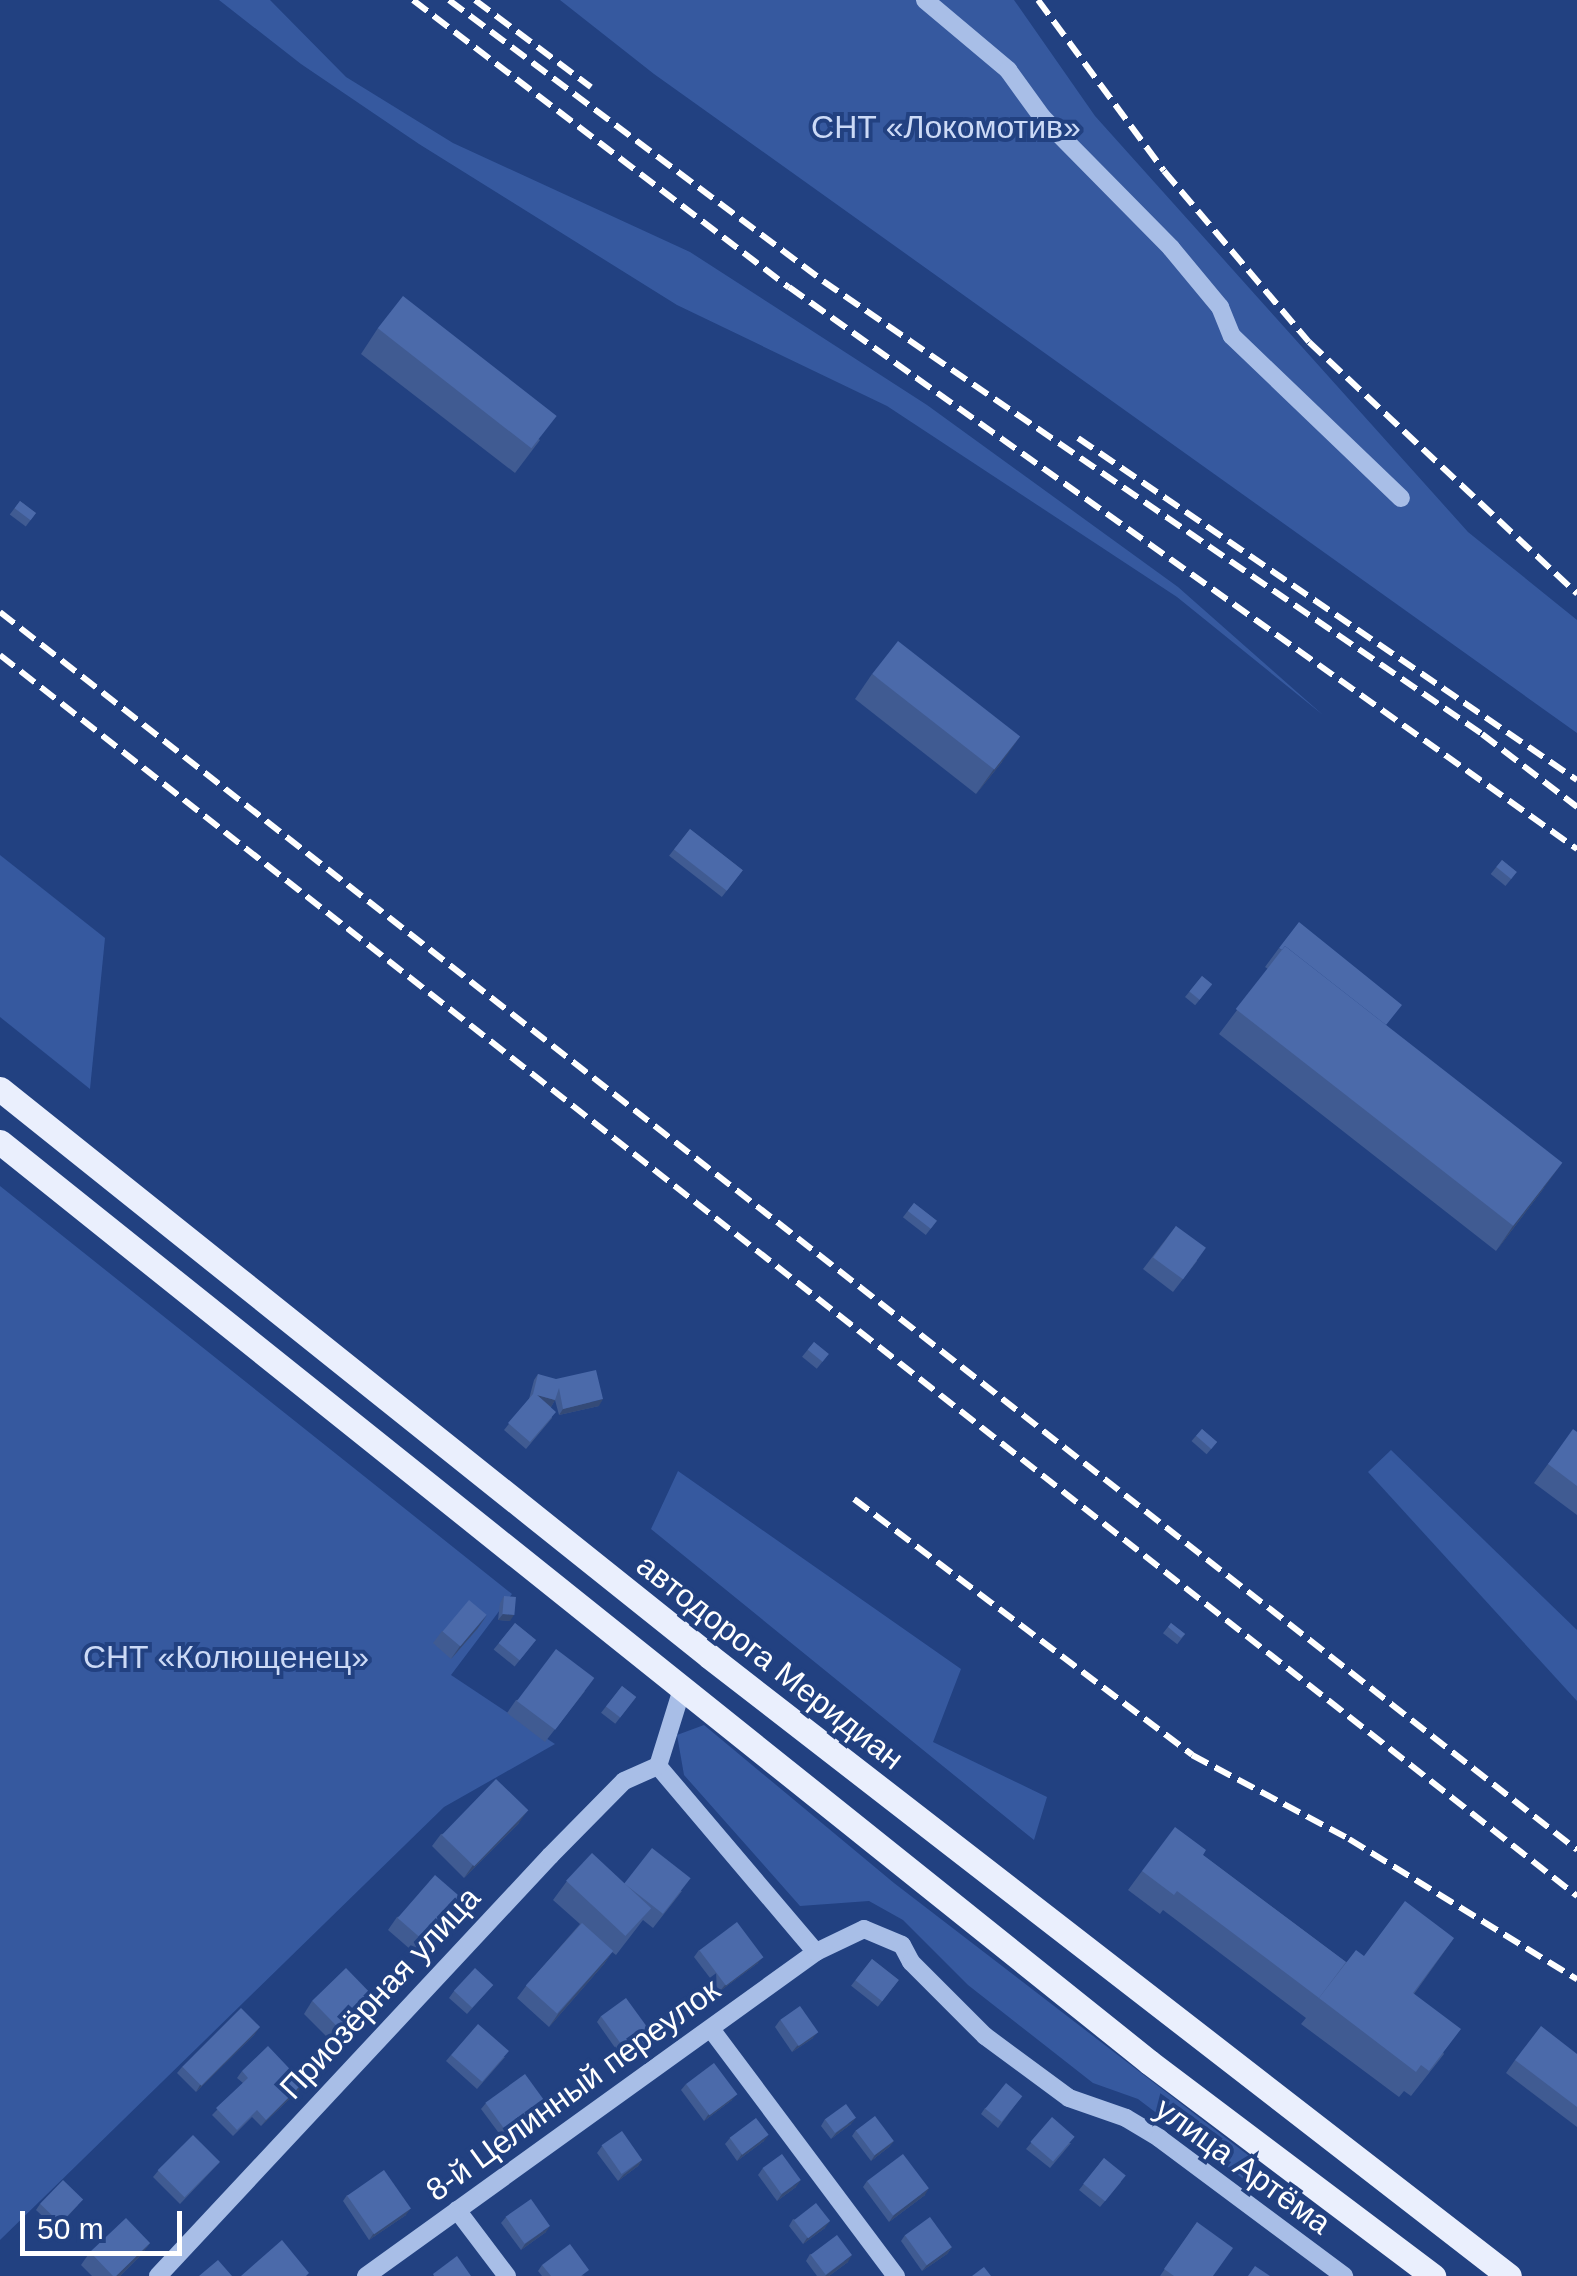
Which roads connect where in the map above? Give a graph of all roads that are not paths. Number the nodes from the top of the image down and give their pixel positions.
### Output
1 (926, 0) edge
2 (1401, 498) dead end
3 (0, 1088) edge
4 (0, 1142) edge
5 (708, 1656) junction
6 (682, 1689) junction
7 (658, 1766) junction
8 (816, 1952) junction
9 (711, 2029) junction
10 (457, 2210) junction
11 (158, 2276) edge
12 (366, 2276) edge
13 (507, 2276) edge
14 (896, 2276) edge
15 (1344, 2276) edge
16 (1433, 2276) edge
17 (1508, 2276) edge

1 - 2 street
3 - 5 main road, автодорога Меридиан
4 - 6 main road
5 - 6 main road
5 - 17 main road, автодорога Меридиан
6 - 7 street
6 - 16 main road
7 - 8 street
7 - 11 street, Приозёрная улица
8 - 9 street, 8-й Целинный переулок
8 - 15 street, улица Артёма
9 - 10 street, 8-й Целинный переулок
9 - 14 street
10 - 12 street, 8-й Целинный переулок
10 - 13 street

